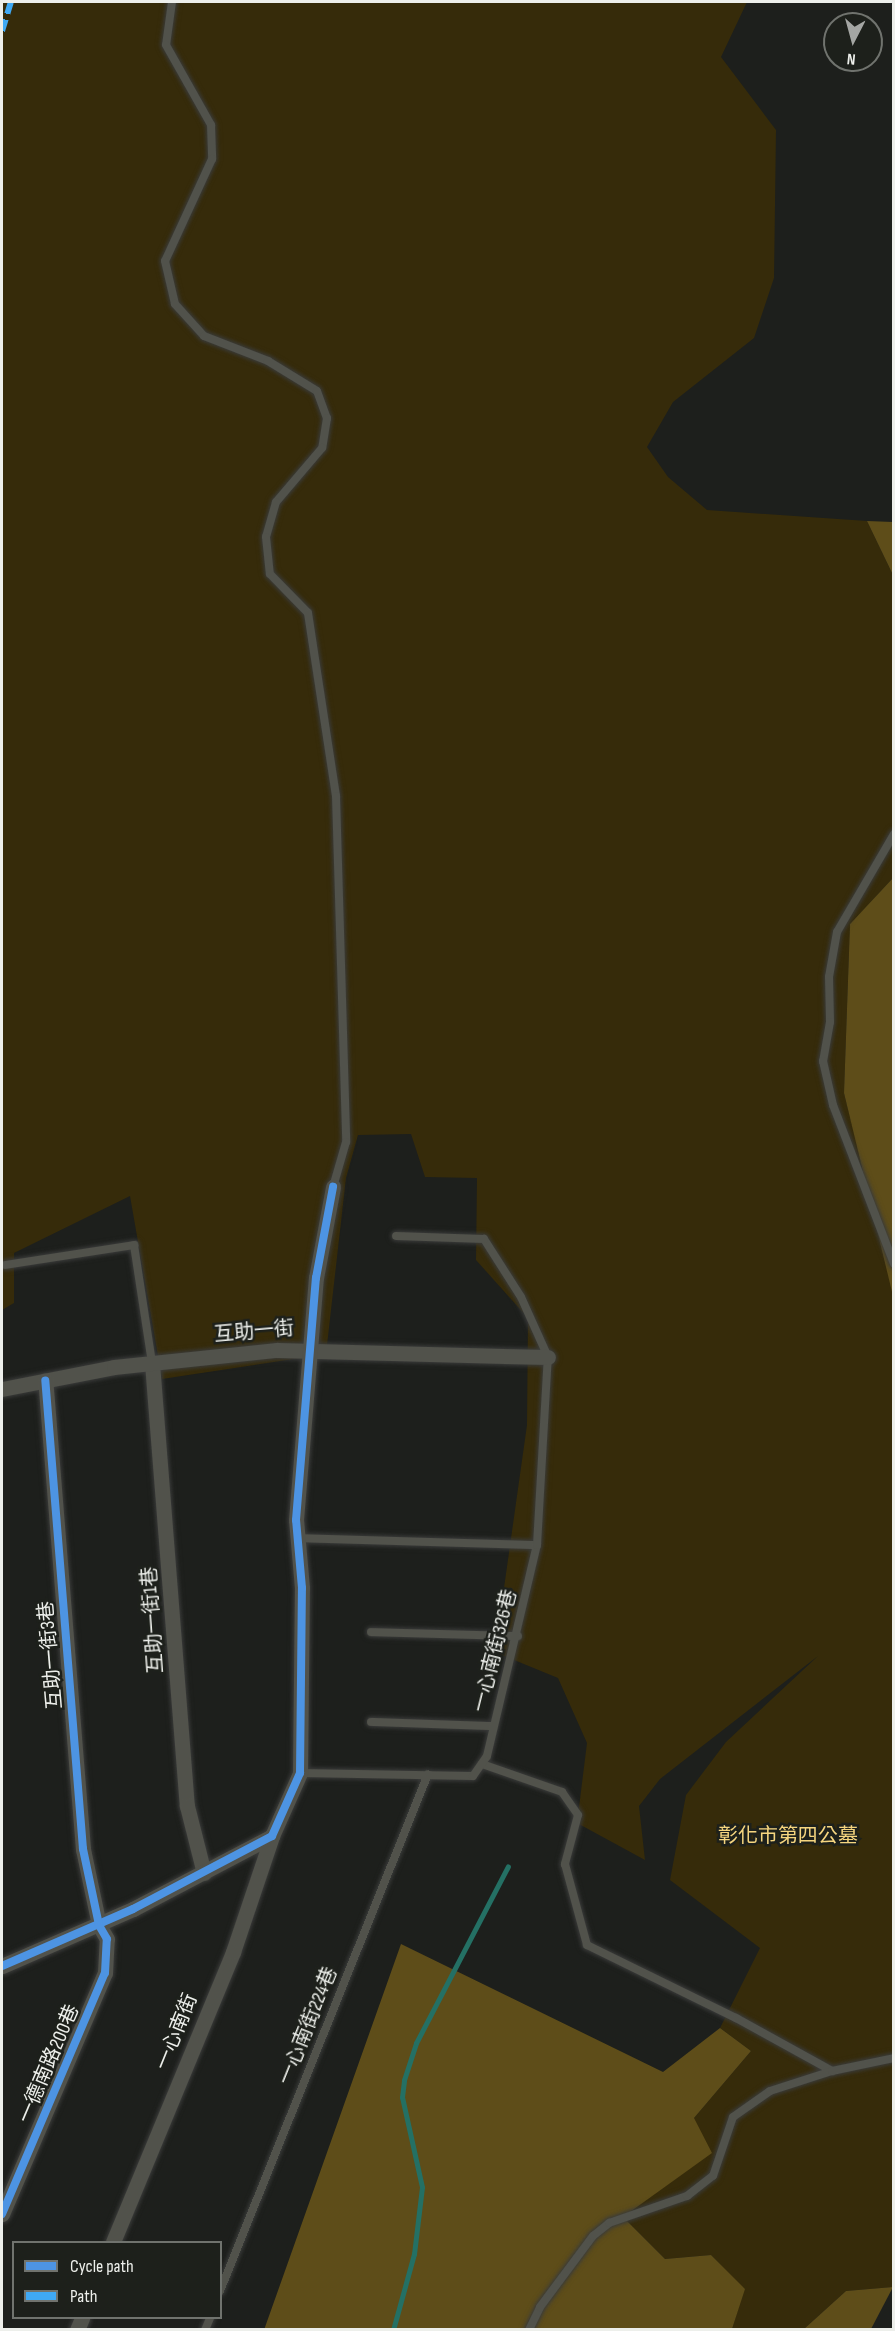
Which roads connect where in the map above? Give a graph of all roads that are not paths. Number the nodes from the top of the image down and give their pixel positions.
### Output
1 (172, 2) edge
2 (894, 834) edge
3 (333, 1187) joint
4 (396, 1236) dead end
5 (894, 1264) edge
6 (5, 1265) dead end
7 (309, 1348) junction
8 (548, 1357) junction
9 (152, 1363) junction
10 (45, 1381) junction
11 (2, 1389) edge
12 (298, 1538) junction
13 (537, 1545) junction
14 (371, 1632) dead end
15 (518, 1636) junction
16 (371, 1722) dead end
17 (492, 1726) junction
18 (482, 1764) junction
19 (300, 1773) junction
20 (428, 1774) junction
21 (272, 1836) junction
22 (204, 1873) junction
23 (99, 1925) junction
24 (2, 1966) edge
25 (894, 2058) edge
26 (832, 2071) junction
27 (2, 2214) edge
28 (113, 2241) edge
29 (222, 2286) edge
30 (529, 2330) edge

1 - 3 lane
2 - 5 lane
3 - 7 street
4 - 8 lane
6 - 9 lane
7 - 8 street, 互助一街
7 - 9 street, 互助一街
7 - 12 street
8 - 13 lane, 一心南街326巷
9 - 10 street, 互助一街
9 - 22 street, 互助一街1巷
10 - 11 street, 互助一街
10 - 23 street, 互助一街3巷
12 - 13 lane
12 - 19 street
13 - 15 lane, 一心南街326巷
14 - 15 lane
15 - 17 lane, 一心南街326巷
16 - 17 lane
17 - 18 lane, 一心南街326巷
18 - 20 lane
18 - 26 lane
19 - 20 lane
19 - 21 street, 一心南街
20 - 29 lane, 一心南街224巷
21 - 22 street
21 - 28 street, 一心南街
22 - 23 street
23 - 24 street
23 - 27 street, 一德南路200巷
25 - 26 lane
26 - 30 lane

